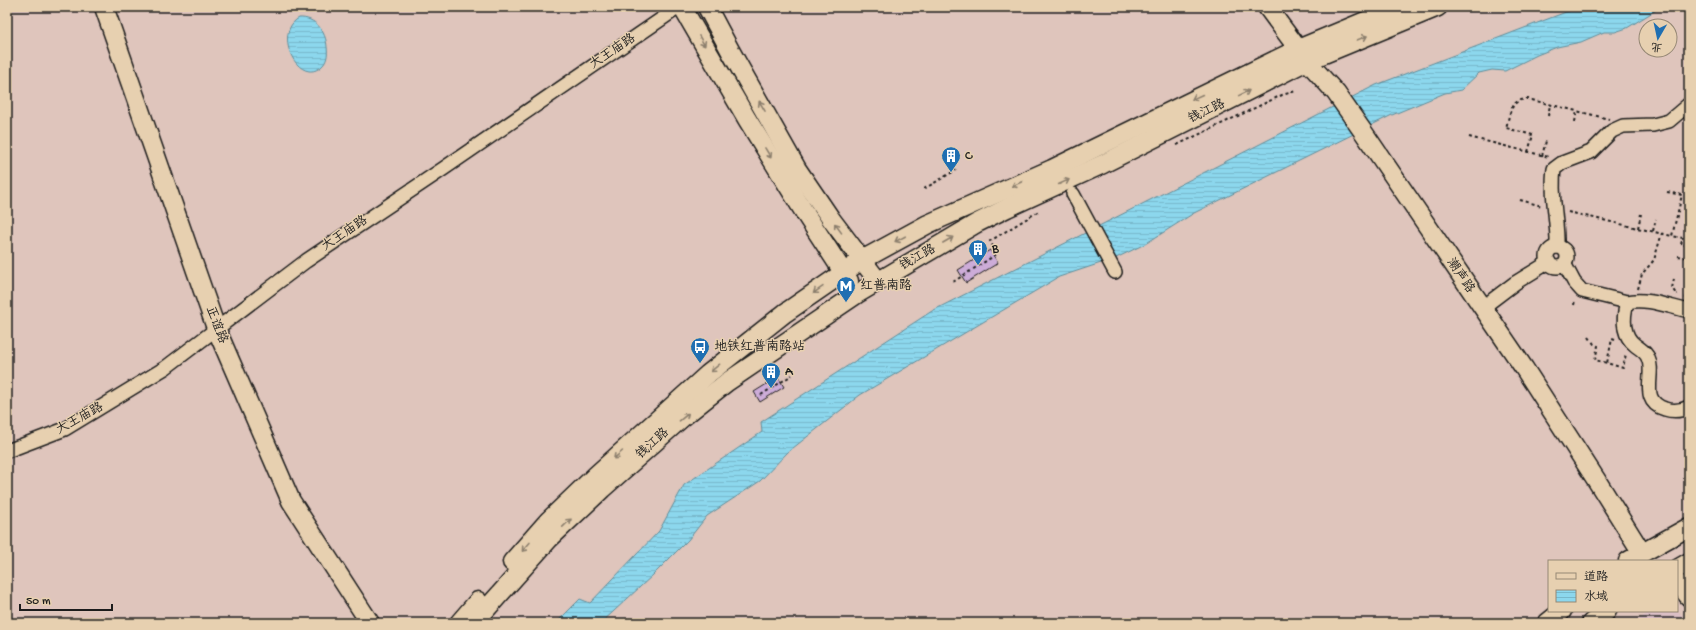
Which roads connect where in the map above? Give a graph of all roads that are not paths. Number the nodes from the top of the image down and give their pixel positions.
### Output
1 (104, 7) edge
2 (680, 7) edge
3 (707, 7) edge
4 (1267, 7) edge
5 (1399, 7) edge
6 (1438, 7) edge
7 (1303, 55) junction
8 (1689, 104) edge
9 (1073, 194) dead end
10 (1557, 246) junction
11 (862, 260) junction
12 (1549, 262) junction
13 (1564, 264) junction
14 (844, 272) junction
15 (1115, 272) dead end
16 (878, 281) junction
17 (857, 294) junction
18 (1630, 301) junction
19 (1482, 308) junction
20 (1689, 311) edge
21 (216, 328) junction
22 (1689, 407) edge
23 (7, 451) edge
24 (1689, 527) edge
25 (1635, 557) edge
26 (1689, 562) edge
27 (1678, 568) edge
28 (1678, 583) edge
29 (1689, 597) edge
30 (1561, 612) edge
31 (1606, 612) edge
32 (370, 623) edge
33 (459, 623) edge
34 (474, 623) edge
35 (1547, 623) edge
36 (1591, 623) edge

1 - 21 main road, 正谊路
2 -> 14 main road
2 - 21 street, 大王庙路
11 -> 3 main road
4 - 7 main road, 潮声路
5 - 7 main road, 钱江路
7 -> 6 main road, 钱江路
7 -> 11 main road, 钱江路
16 -> 7 main road, 钱江路
7 - 19 main road, 潮声路
8 - 10 street
9 - 15 street
10 - 12 street
10 - 13 street
11 - 14 main road, 钱江路
11 - 16 main road
12 - 13 street
12 - 19 street
13 - 18 street
14 - 17 main road
14 -> 33 main road, 钱江路
16 - 17 main road, 钱江路
34 -> 17 main road, 钱江路
18 - 20 street
18 - 22 street
19 - 25 main road, 潮声路
21 - 23 street, 大王庙路
21 - 32 main road, 正谊路
24 - 25 main road
26 - 27 main road
28 - 29 main road
30 - 35 main road
31 - 36 main road

